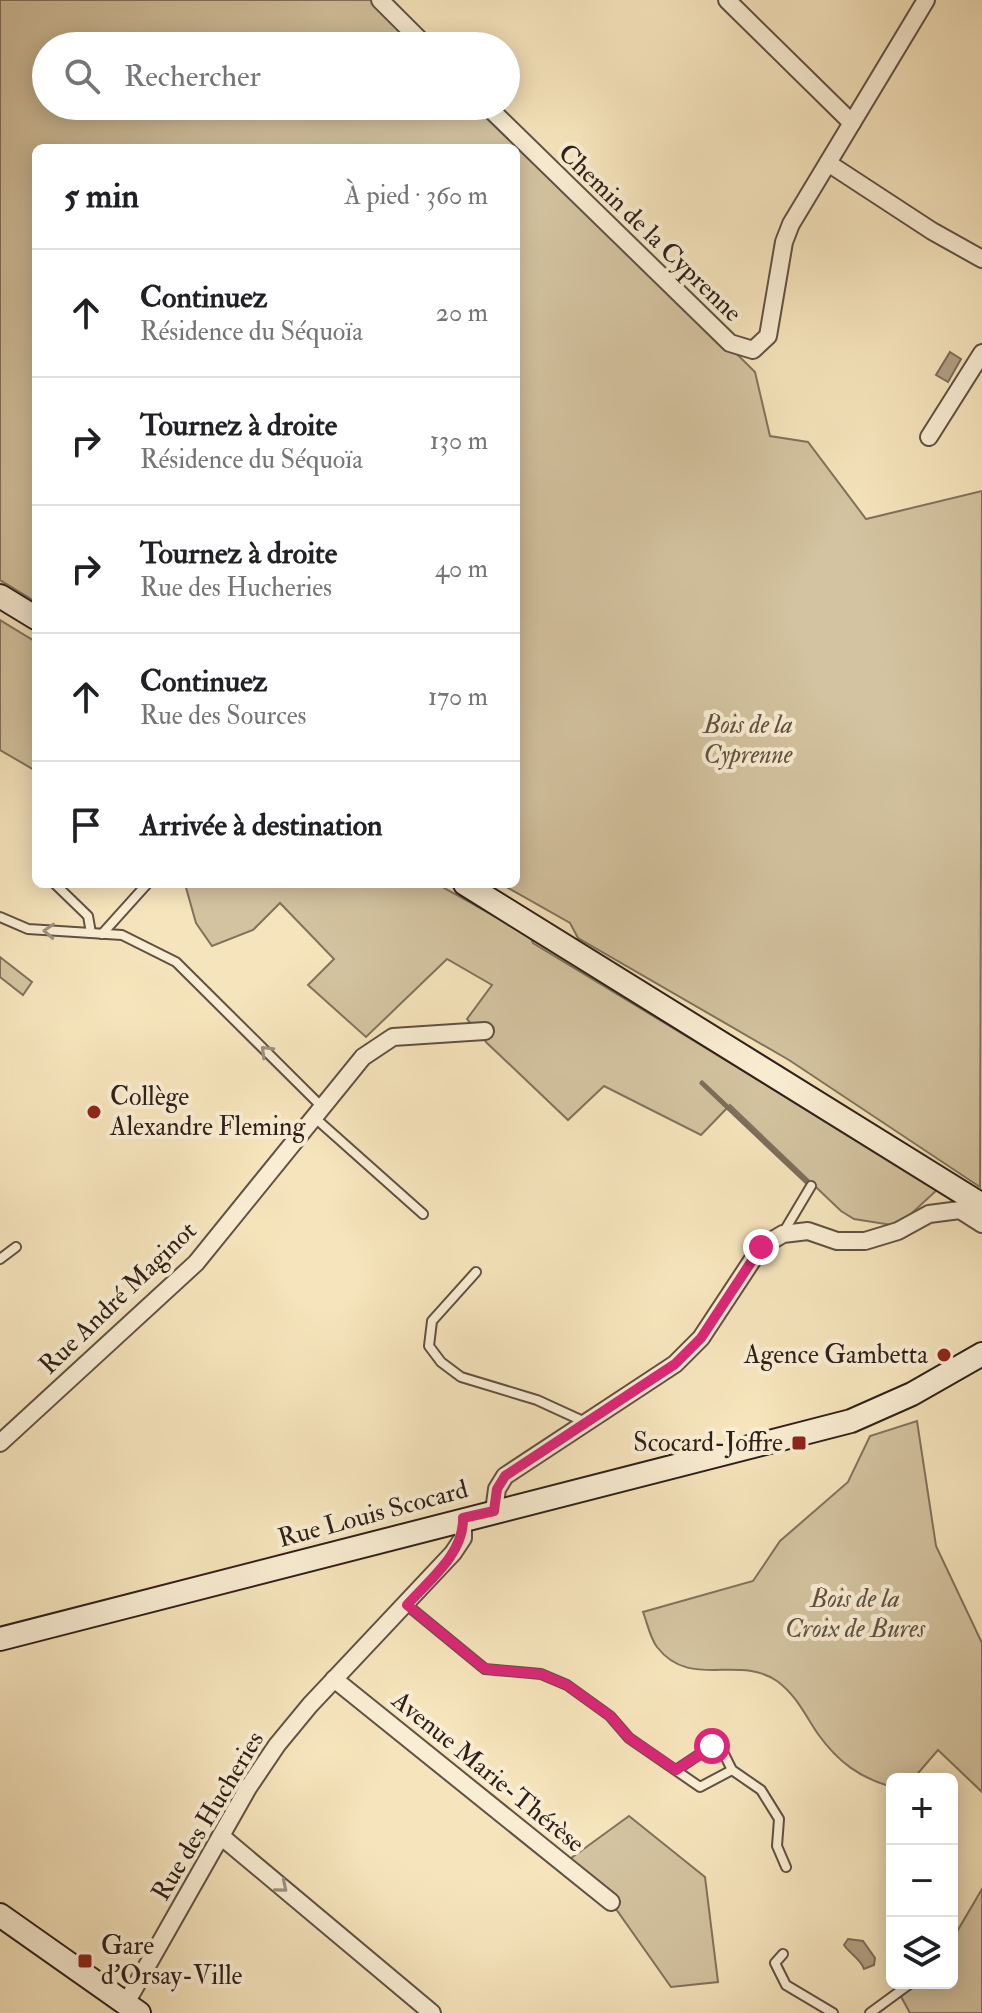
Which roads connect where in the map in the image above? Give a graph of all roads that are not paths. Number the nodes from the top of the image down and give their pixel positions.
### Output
1 (380, 0) edge
2 (727, 0) edge
3 (926, 0) edge
4 (412, 32) edge
5 (501, 120) edge
6 (852, 123) junction
7 (828, 163) junction
8 (982, 259) edge
9 (982, 353) edge
10 (929, 437) dead end
11 (0, 596) edge
12 (32, 616) edge
13 (59, 888) edge
14 (143, 888) edge
15 (471, 888) edge
16 (0, 917) edge
17 (91, 933) junction
18 (102, 934) junction
19 (485, 1031) dead end
20 (317, 1111) junction
21 (811, 1186) dead end
22 (982, 1205) edge
23 (423, 1214) dead end
24 (982, 1224) edge
25 (783, 1234) junction
26 (16, 1247) dead end
27 (0, 1259) edge
28 (476, 1272) dead end
29 (980, 1361) edge
30 (586, 1423) junction
31 (0, 1443) edge
32 (494, 1511) junction
33 (463, 1518) junction
34 (407, 1605) junction
35 (0, 1639) edge
36 (334, 1679) junction
37 (676, 1770) junction
38 (732, 1770) junction
39 (222, 1837) junction
40 (786, 1867) dead end
41 (611, 1902) dead end
42 (0, 1915) edge
43 (783, 1954) dead end
44 (903, 1989) edge
45 (132, 2008) edge
46 (432, 2013) edge
47 (833, 2013) edge
48 (870, 2013) edge

1 - 4 street
2 - 6 street
3 - 6 street
5 - 7 street, Chemin de la Cyprenne
6 - 7 street
7 - 8 street
9 - 10 street
11 - 12 main road
13 - 17 lane
14 - 18 lane
15 - 22 main road
17 -> 16 lane
17 - 18 lane
20 -> 18 lane
19 - 20 street, Rue André Maginot
20 - 23 lane
20 - 31 street, Rue André Maginot
21 - 25 lane
24 - 25 street
25 - 30 street
26 - 27 lane
28 - 30 lane
29 - 32 main road, Rue Louis Scocard
30 - 32 street
32 - 33 main road, Rue Louis Scocard
33 - 34 street, Rue des Hucheries
33 - 35 main road, Rue Louis Scocard
34 - 36 street, Rue des Hucheries
34 - 37 lane
36 - 39 street, Rue des Hucheries
36 - 41 street, Avenue Marie-Thérèse
37 - 38 lane
37 - 38 lane
38 - 40 lane
39 - 45 street, Rue des Hucheries
39 -> 46 street
42 - 45 main road
43 - 47 lane
44 - 48 lane

